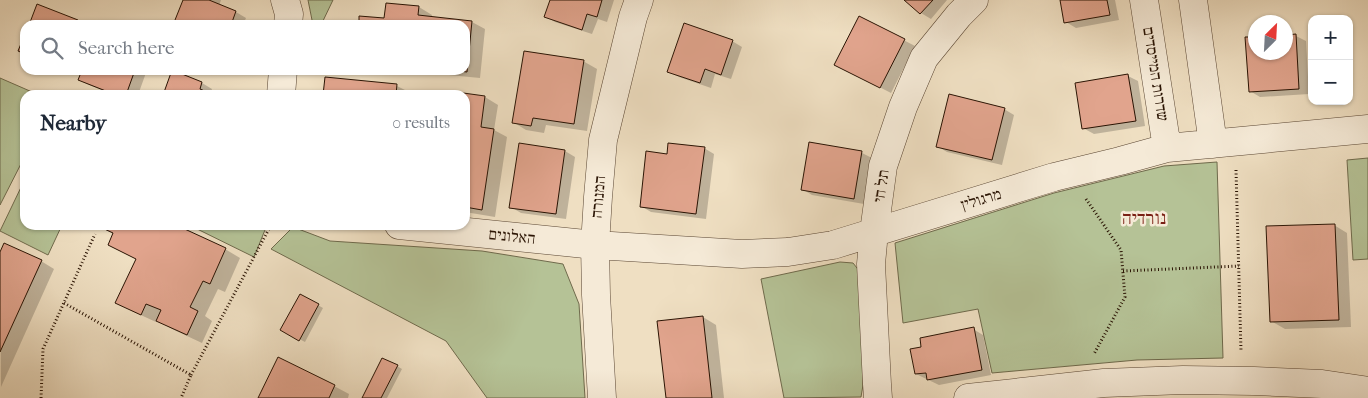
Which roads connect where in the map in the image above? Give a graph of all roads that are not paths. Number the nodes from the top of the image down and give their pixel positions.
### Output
1 (285, 0) edge
2 (639, 0) edge
3 (974, 0) edge
4 (1144, 0) edge
5 (1193, 0) edge
6 (288, 20) edge
7 (283, 75) edge
8 (281, 90) edge
9 (1368, 129) edge
10 (1224, 143) junction
11 (1167, 148) junction
12 (448, 230) edge
13 (874, 232) junction
14 (595, 245) junction
15 (1235, 386) edge
16 (1183, 389) edge
17 (1368, 391) edge
18 (602, 398) edge
19 (878, 398) edge
20 (968, 398) edge

1 - 6 street
2 - 14 street, המנורה
3 - 13 street, תל חי
4 - 11 street, שדרות המייסדים
5 - 10 street
7 - 8 street
9 - 10 street, מרגולין
10 - 11 street, מרגולין
11 - 13 street, מרגולין
12 - 14 street, האלונים
13 - 14 street, מרגולין
13 - 19 street, תל חי
14 - 18 street, המנורה
15 - 16 street
15 - 17 street
16 - 20 street

